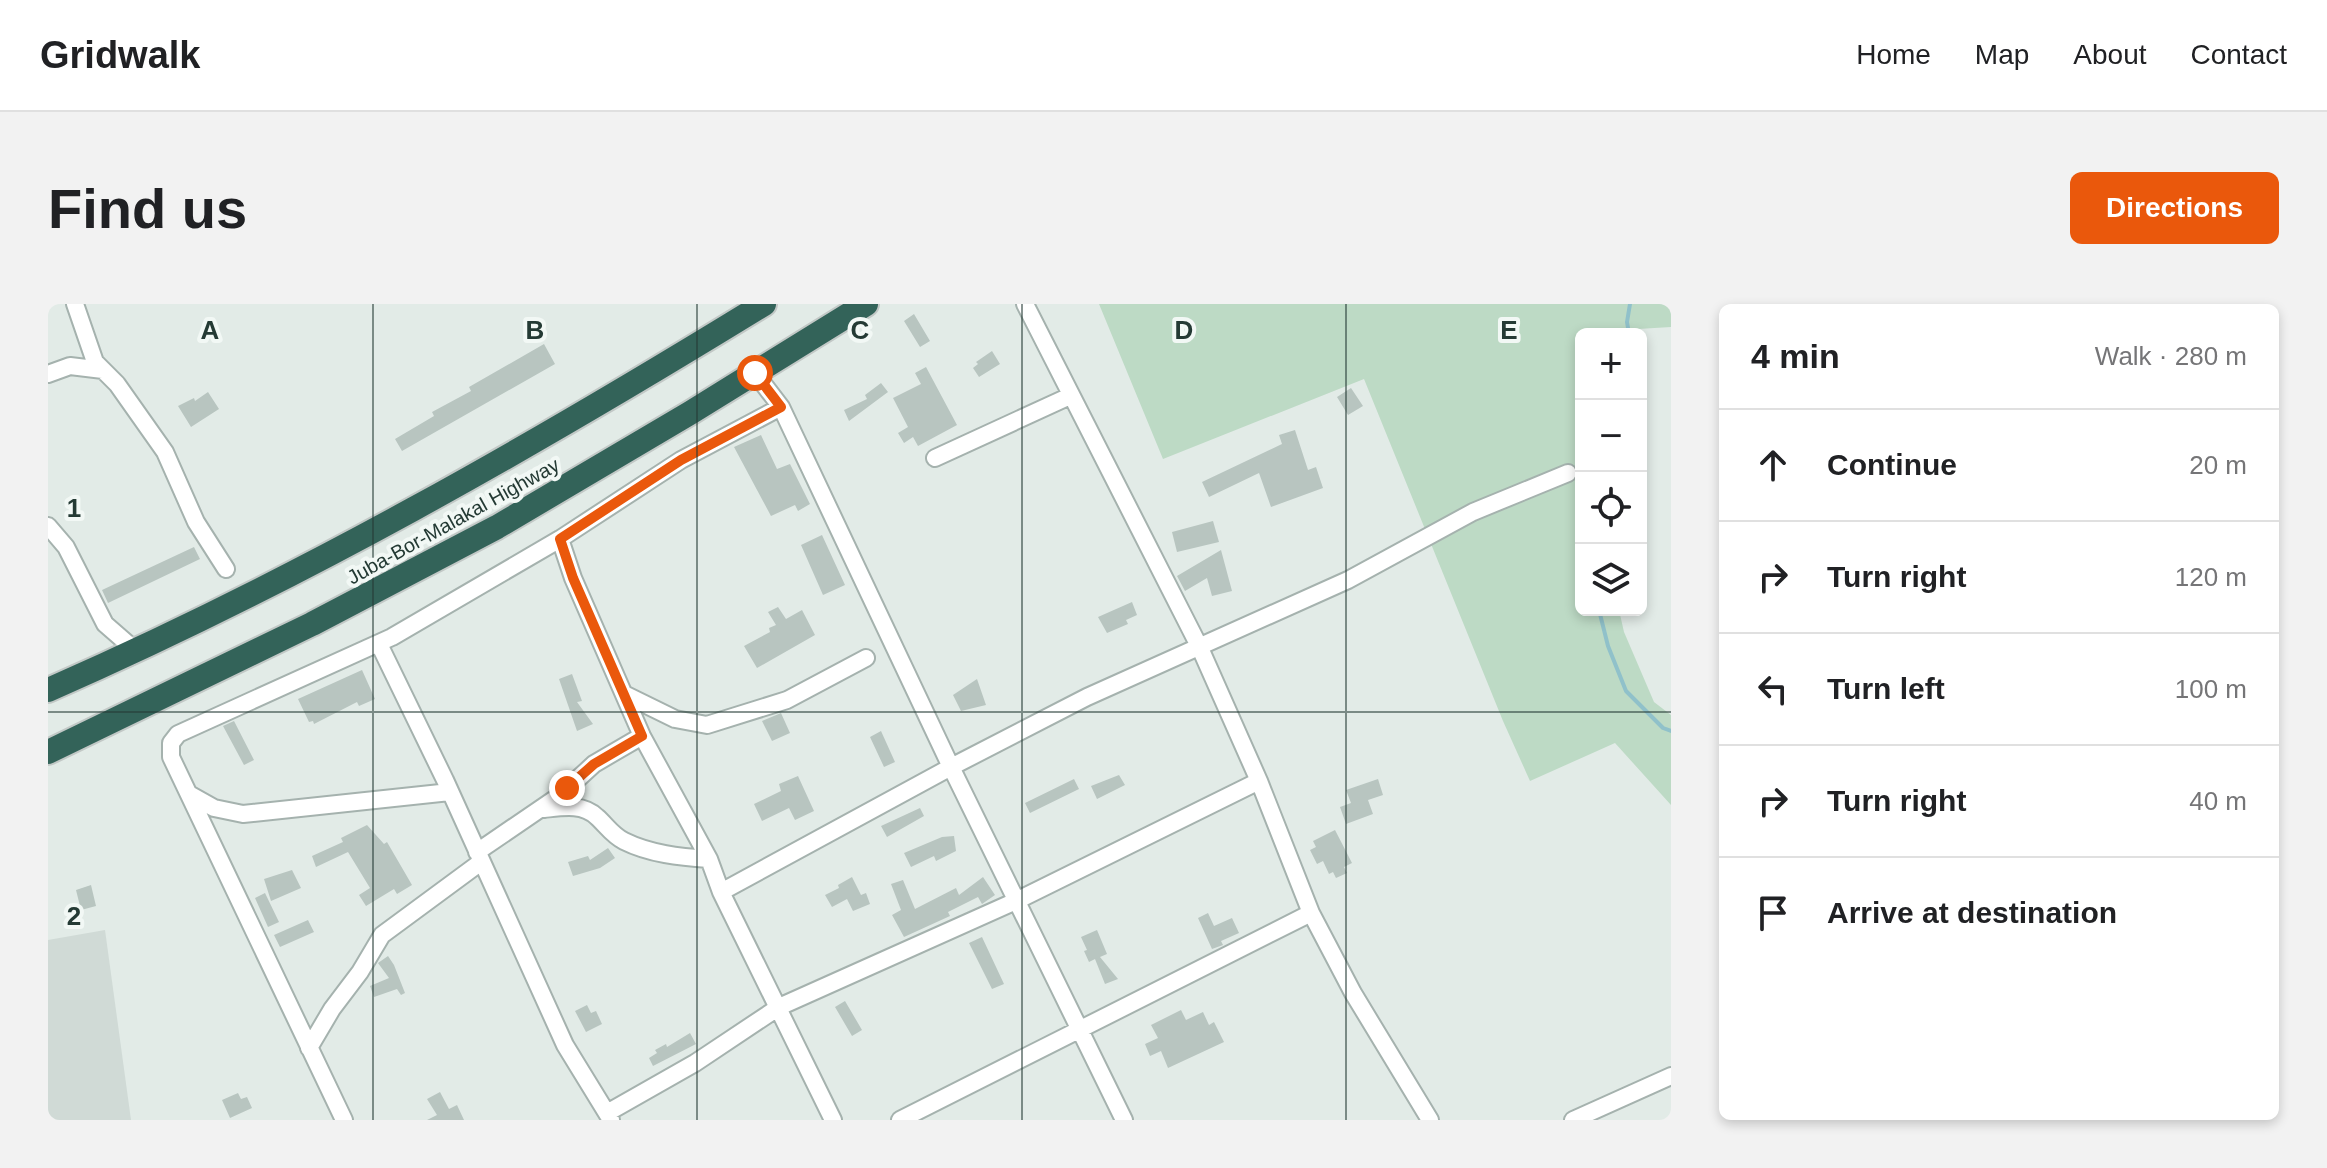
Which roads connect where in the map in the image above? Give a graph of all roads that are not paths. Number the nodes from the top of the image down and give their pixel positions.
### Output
1 (75, 304) edge
2 (764, 304) edge
3 (866, 304) edge
4 (1025, 304) edge
5 (103, 370) junction
6 (755, 373) junction
7 (48, 374) edge
8 (1070, 396) junction
9 (781, 407) junction
10 (935, 458) dead end
11 (1568, 473) dead end
12 (48, 526) edge
13 (560, 539) junction
14 (226, 569) dead end
15 (379, 644) junction
16 (1200, 648) junction
17 (136, 651) junction
18 (866, 658) dead end
19 (48, 690) edge
20 (624, 694) junction
21 (642, 736) junction
22 (48, 752) edge
23 (951, 767) junction
24 (1259, 781) junction
25 (450, 792) junction
26 (189, 794) junction
27 (535, 811) junction
28 (479, 857) junction
29 (709, 859) junction
30 (721, 892) junction
31 (1016, 901) junction
32 (1311, 913) junction
33 (779, 1007) junction
34 (1080, 1030) junction
35 (309, 1048) junction
36 (1671, 1076) edge
37 (609, 1116) edge
38 (344, 1120) edge
39 (833, 1120) edge
40 (900, 1120) edge
41 (1124, 1120) edge
42 (1430, 1120) edge
43 (1573, 1120) edge

1 - 5 street
2 - 17 highway, Juba-Bor-Malakal Highway
3 - 6 highway, Juba-Bor-Malakal Highway
4 - 8 street
5 - 7 street
5 - 14 street
6 - 9 street
6 - 22 highway, Juba-Bor-Malakal Highway
8 - 10 street
8 - 16 street
9 - 13 street
9 - 23 street
11 - 16 street
12 - 17 street
13 - 15 street
13 - 20 street
15 - 25 street
15 - 26 street
16 - 23 street
16 - 24 street
17 - 19 highway, Juba-Bor-Malakal Highway
18 - 20 street
20 - 21 street
21 - 27 street
21 - 29 street
23 - 30 street
23 - 31 street
24 - 31 street
24 - 32 street
25 - 26 street
25 - 28 street
26 - 35 street
27 - 28 street
27 - 29 street
28 - 35 street
28 - 37 street
29 - 30 street
30 - 33 street
31 - 33 street
31 - 34 street
32 - 34 street
32 - 42 street
33 - 37 street
33 - 39 street
34 - 40 street
34 - 41 street
35 - 38 street
36 - 43 street

